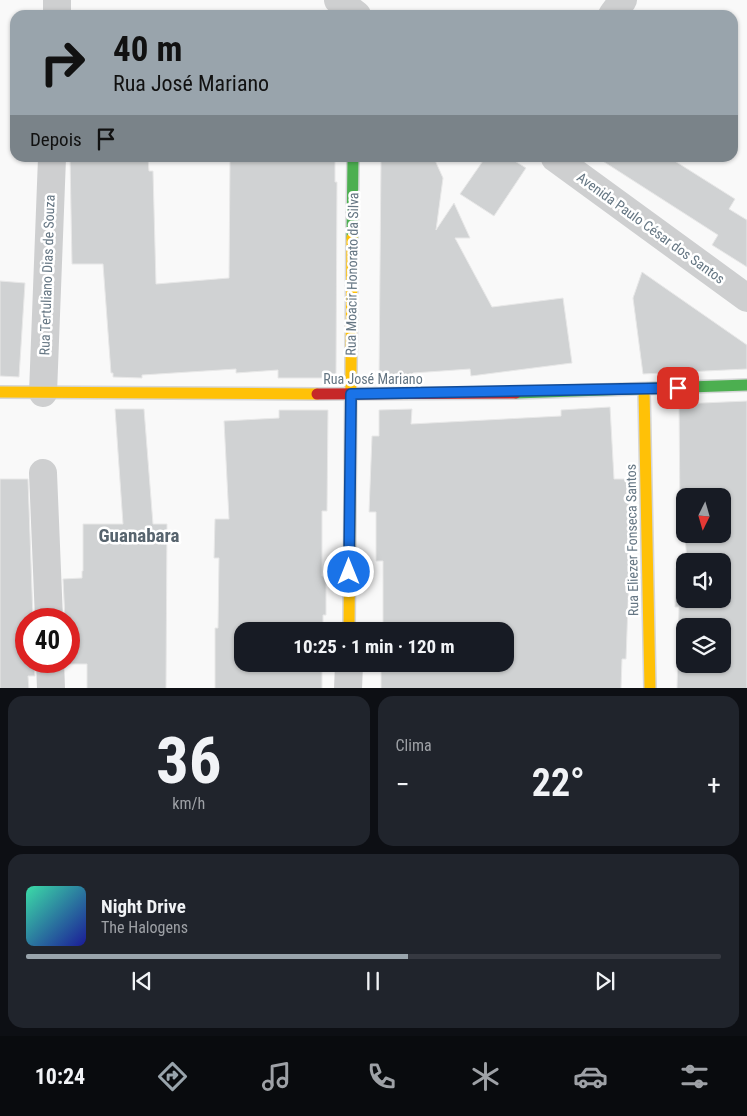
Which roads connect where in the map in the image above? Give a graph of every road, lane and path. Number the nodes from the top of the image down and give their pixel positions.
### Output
1 (52, 162) edge
2 (353, 162) edge
3 (560, 162) edge
4 (747, 298) edge
5 (747, 385) edge
6 (644, 390) junction
7 (0, 392) edge
8 (43, 393) junction
9 (351, 394) junction
10 (44, 473) dead end
11 (49, 608) edge
12 (349, 622) edge
13 (348, 672) edge
14 (50, 673) edge
15 (51, 688) edge
16 (348, 688) edge
17 (650, 688) edge

1 - 8 street, Rua Tertuliano Dias de Souza
2 - 9 street, Rua Moacir Honorato da Silva
3 - 4 street, Avenida Paulo César dos Santos
5 - 6 street, Rua José Mariano
6 - 9 street, Rua José Mariano
6 - 17 street, Rua Eliezer Fonseca Santos
7 - 8 street, Rua José Mariano
8 - 9 street, Rua José Mariano
9 - 12 street, Rua Moacir Honorato da Silva
10 - 11 street
13 - 16 street
14 - 15 street

